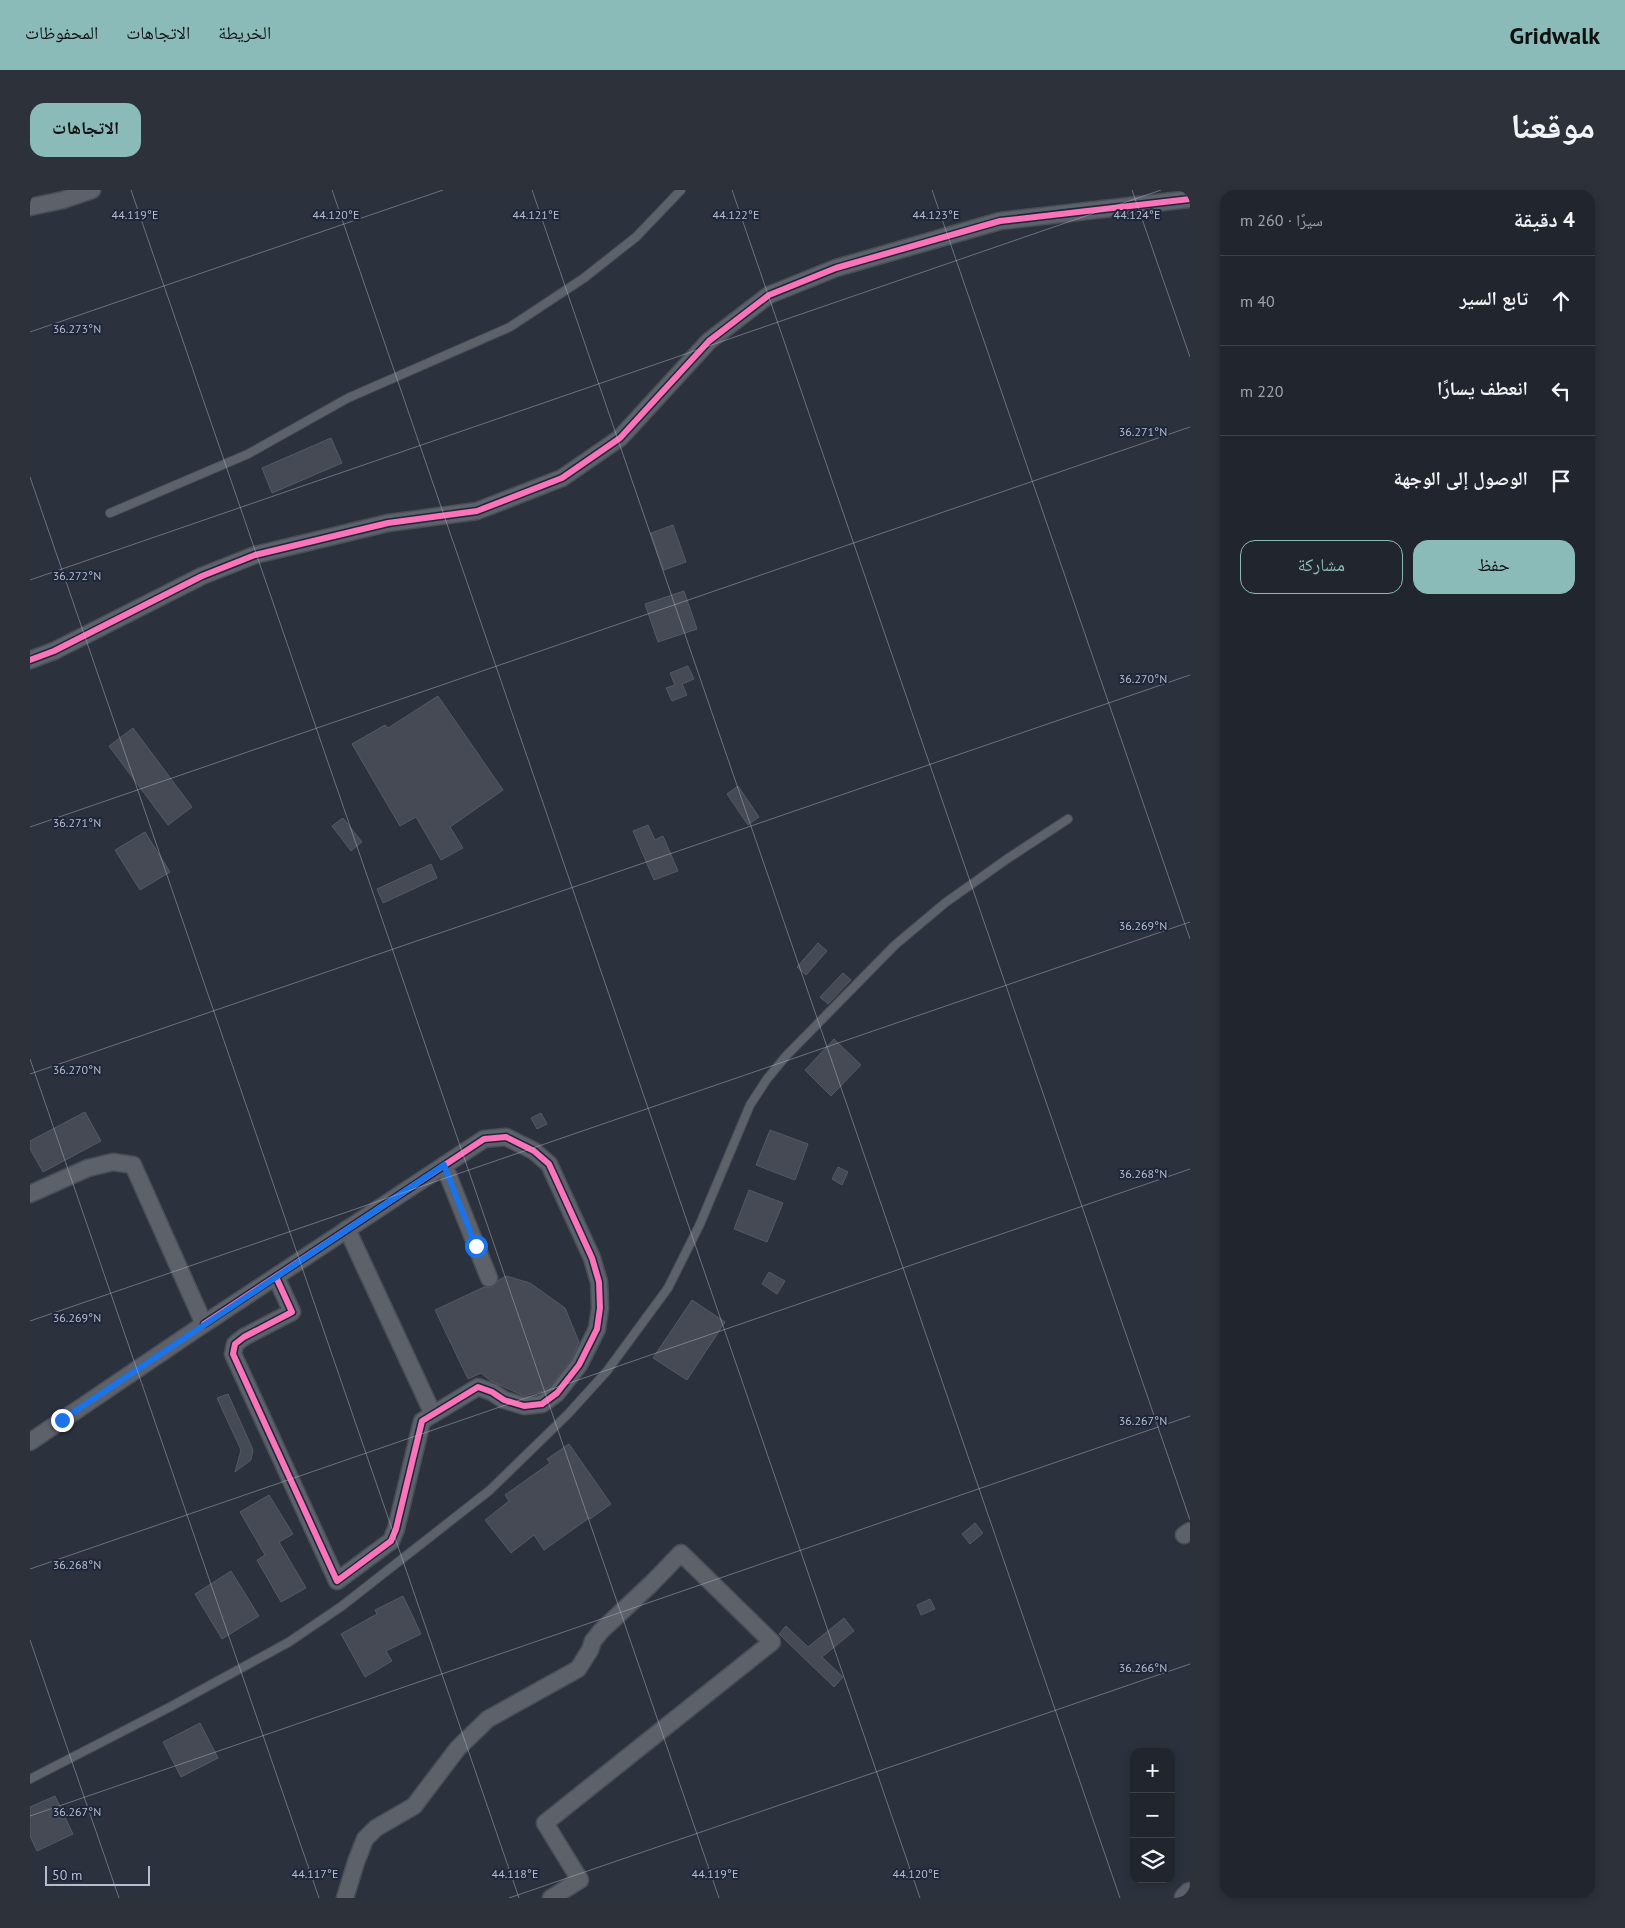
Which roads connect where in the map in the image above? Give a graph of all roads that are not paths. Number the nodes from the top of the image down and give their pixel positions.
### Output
1 (92, 190) edge
2 (681, 190) edge
3 (1190, 199) edge
4 (30, 207) edge
5 (110, 513) dead end
6 (30, 660) edge
7 (1068, 819) dead end
8 (444, 1165) junction
9 (30, 1194) edge
10 (347, 1229) junction
11 (276, 1277) junction
12 (489, 1278) dead end
13 (204, 1324) junction
14 (433, 1414) junction
15 (30, 1442) edge
16 (30, 1778) edge
17 (1190, 1894) edge
18 (345, 1898) edge
19 (551, 1898) edge
20 (1186, 1898) edge

1 - 4 street
2 - 5 lane
3 - 6 street
7 - 16 lane
8 - 10 street
8 - 12 street
8 - 14 street
9 - 13 street
10 - 11 street
10 - 14 street
11 - 13 street
11 - 14 street
13 - 15 street
17 - 20 street
18 - 19 street

